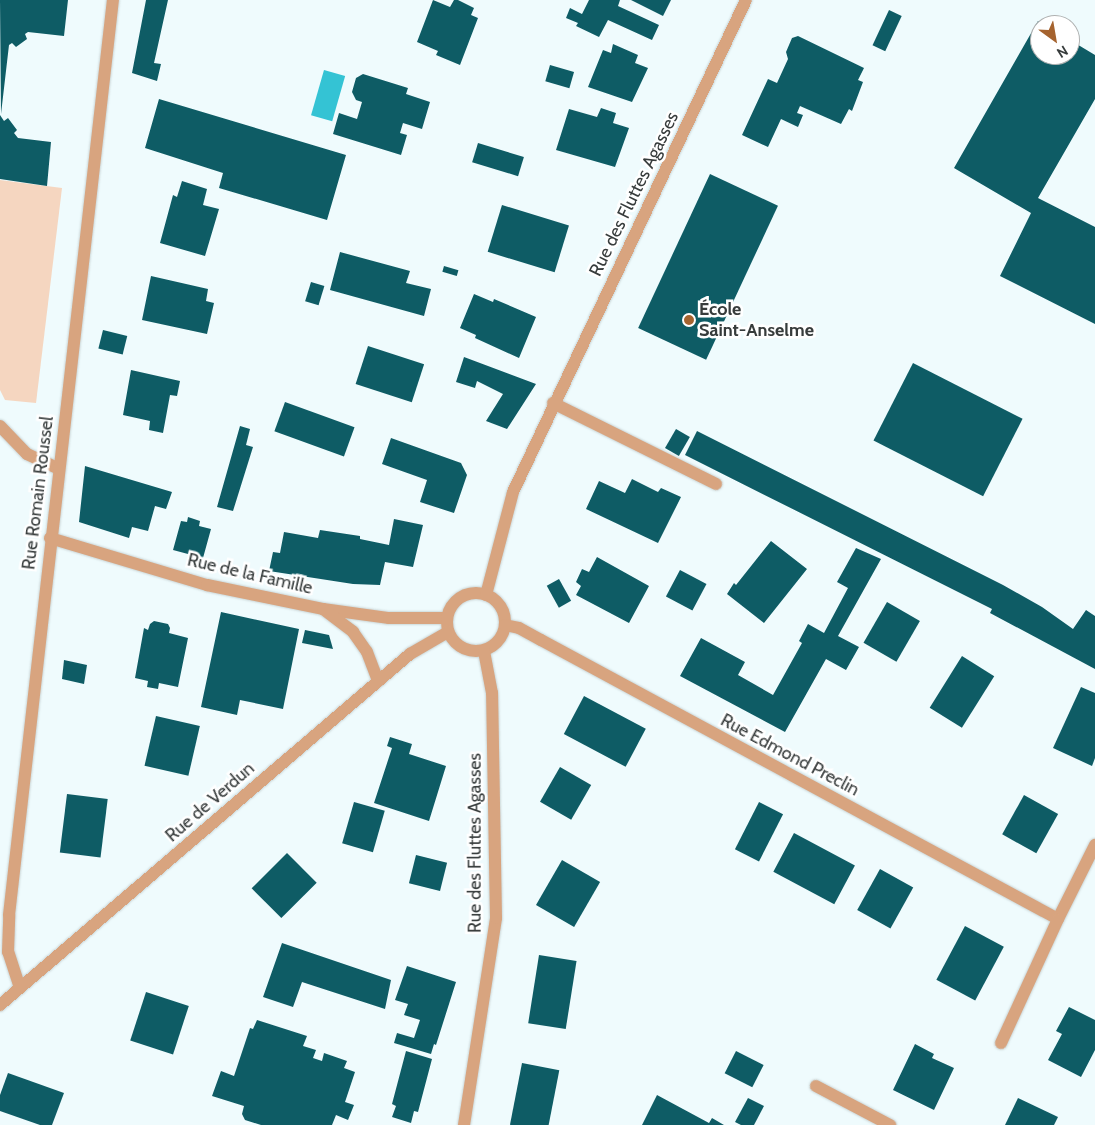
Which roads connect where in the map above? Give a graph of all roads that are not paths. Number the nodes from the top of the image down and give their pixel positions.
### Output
1 (113, 0) edge
2 (746, 0) edge
3 (553, 403) junction
4 (0, 426) edge
5 (58, 469) junction
6 (716, 484) dead end
7 (50, 538) junction
8 (486, 595) junction
9 (323, 609) junction
10 (447, 618) junction
11 (505, 625) junction
12 (448, 632) junction
13 (484, 651) junction
14 (378, 681) junction
15 (1095, 845) edge
16 (1058, 919) junction
17 (20, 988) junction
18 (0, 1005) edge
19 (1001, 1043) dead end
20 (816, 1086) dead end
21 (464, 1125) edge
22 (890, 1125) edge

1 - 5 street, Rue Romain Roussel
2 - 3 street, Rue des Fluttes Agasses
3 - 6 street
3 - 8 street, Rue des Fluttes Agasses
4 - 5 street
5 - 7 street, Rue Romain Roussel
7 - 9 street, Rue de la Famille
7 - 17 street, Rue Romain Roussel
8 - 10 street
8 - 11 street
9 - 10 street, Rue de la Famille
9 - 14 street
10 - 12 street
11 - 13 street
11 - 16 street, Rue Edmond Preclin
12 - 13 street
12 - 14 street, Rue de Verdun
13 - 21 street, Rue des Fluttes Agasses
14 - 17 street, Rue de Verdun
15 - 16 street
16 - 19 street
17 - 18 street, Rue de Verdun
20 - 22 street

